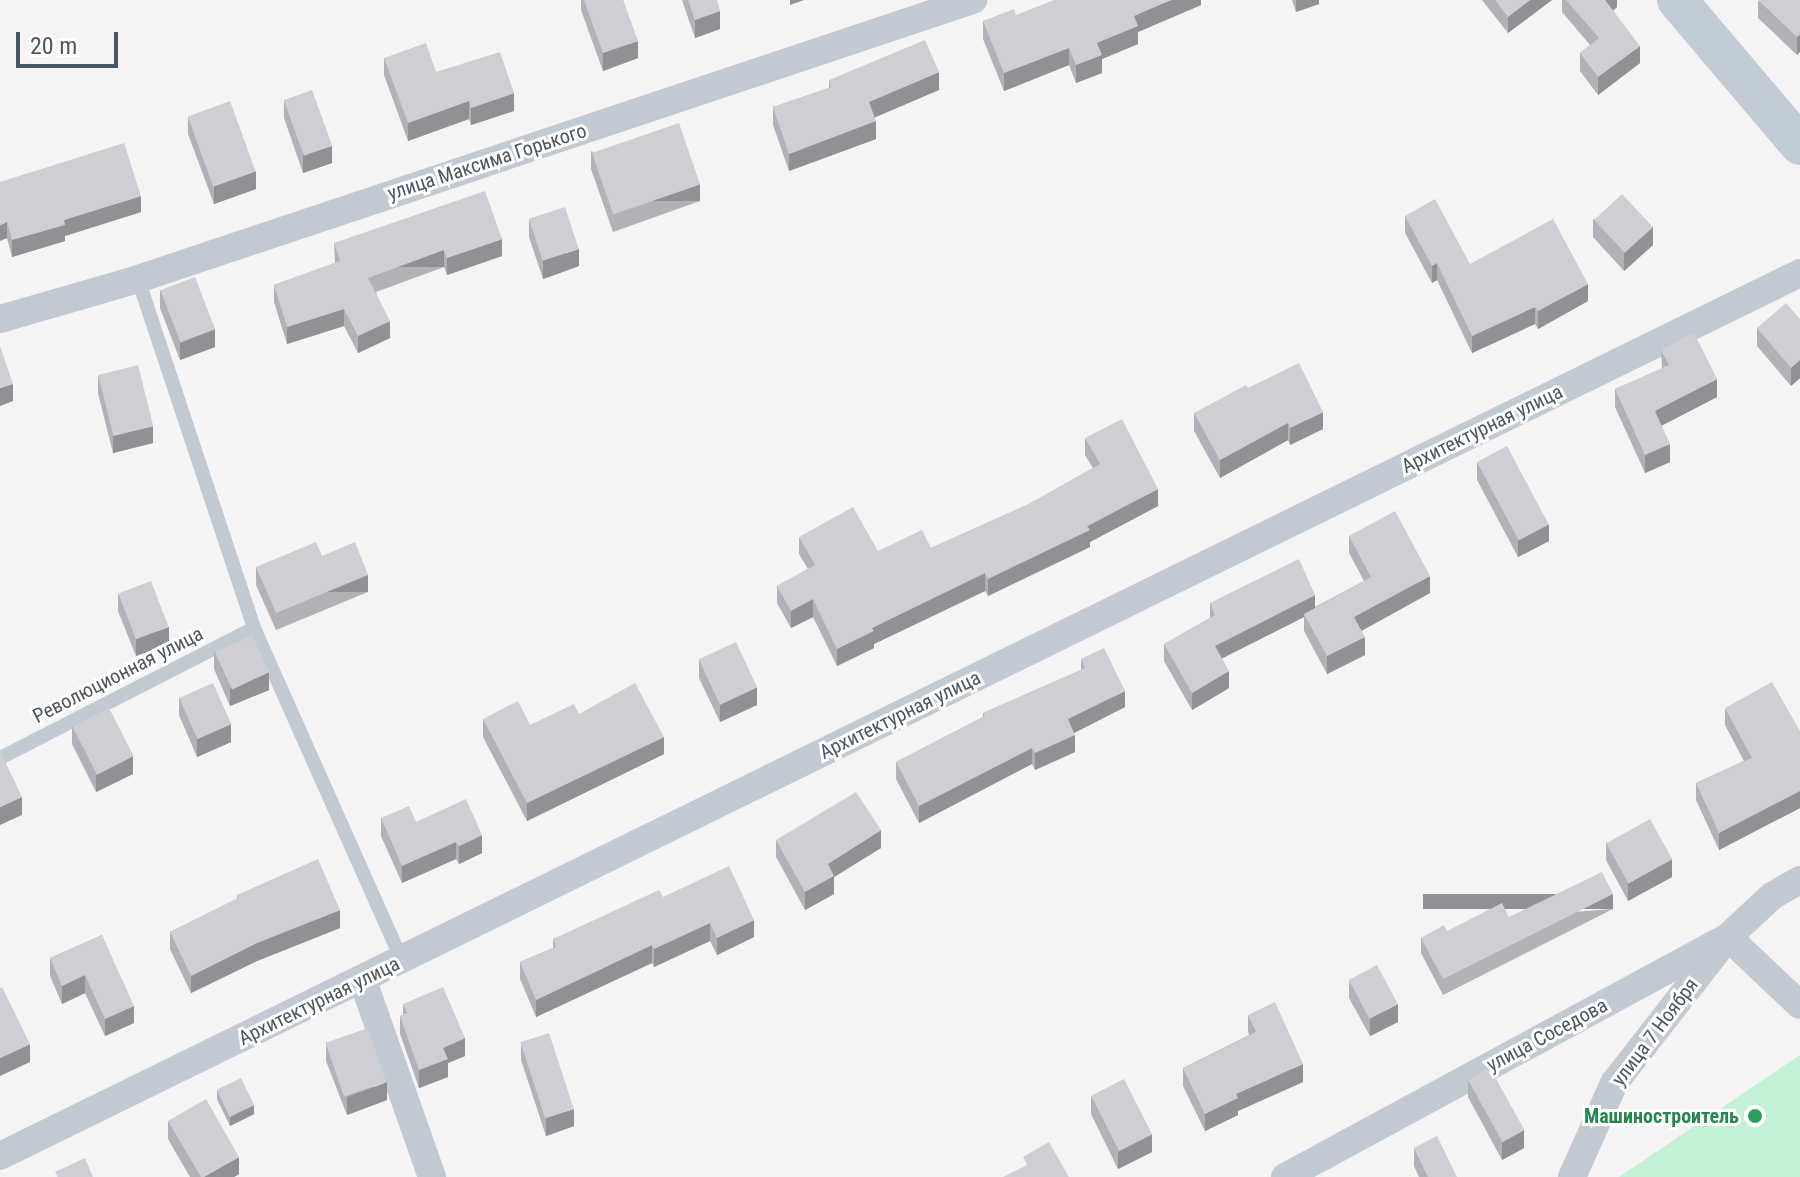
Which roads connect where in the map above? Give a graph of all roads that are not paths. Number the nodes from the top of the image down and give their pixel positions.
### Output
1 (973, 0) edge
2 (1677, 0) edge
3 (1800, 145) edge
4 (1800, 273) edge
5 (138, 279) junction
6 (0, 319) edge
7 (254, 628) junction
8 (0, 758) edge
9 (1800, 880) edge
10 (1728, 937) junction
11 (402, 960) junction
12 (363, 981) junction
13 (1800, 1005) edge
14 (0, 1156) edge
15 (432, 1177) edge
16 (1285, 1177) edge
17 (1572, 1177) edge

1 - 5 street, улица Максима Горького
2 - 3 main road
4 - 11 street, Архитектурная улица
5 - 6 street, улица Максима Горького
5 - 7 lane
7 - 8 lane, Революционная улица
7 - 11 lane
9 - 10 street, улица Соседова
10 - 13 street
10 - 16 street, улица Соседова
10 - 17 street, улица 7 Ноября
11 - 12 street, Архитектурная улица
12 - 14 street, Архитектурная улица
12 - 15 street

